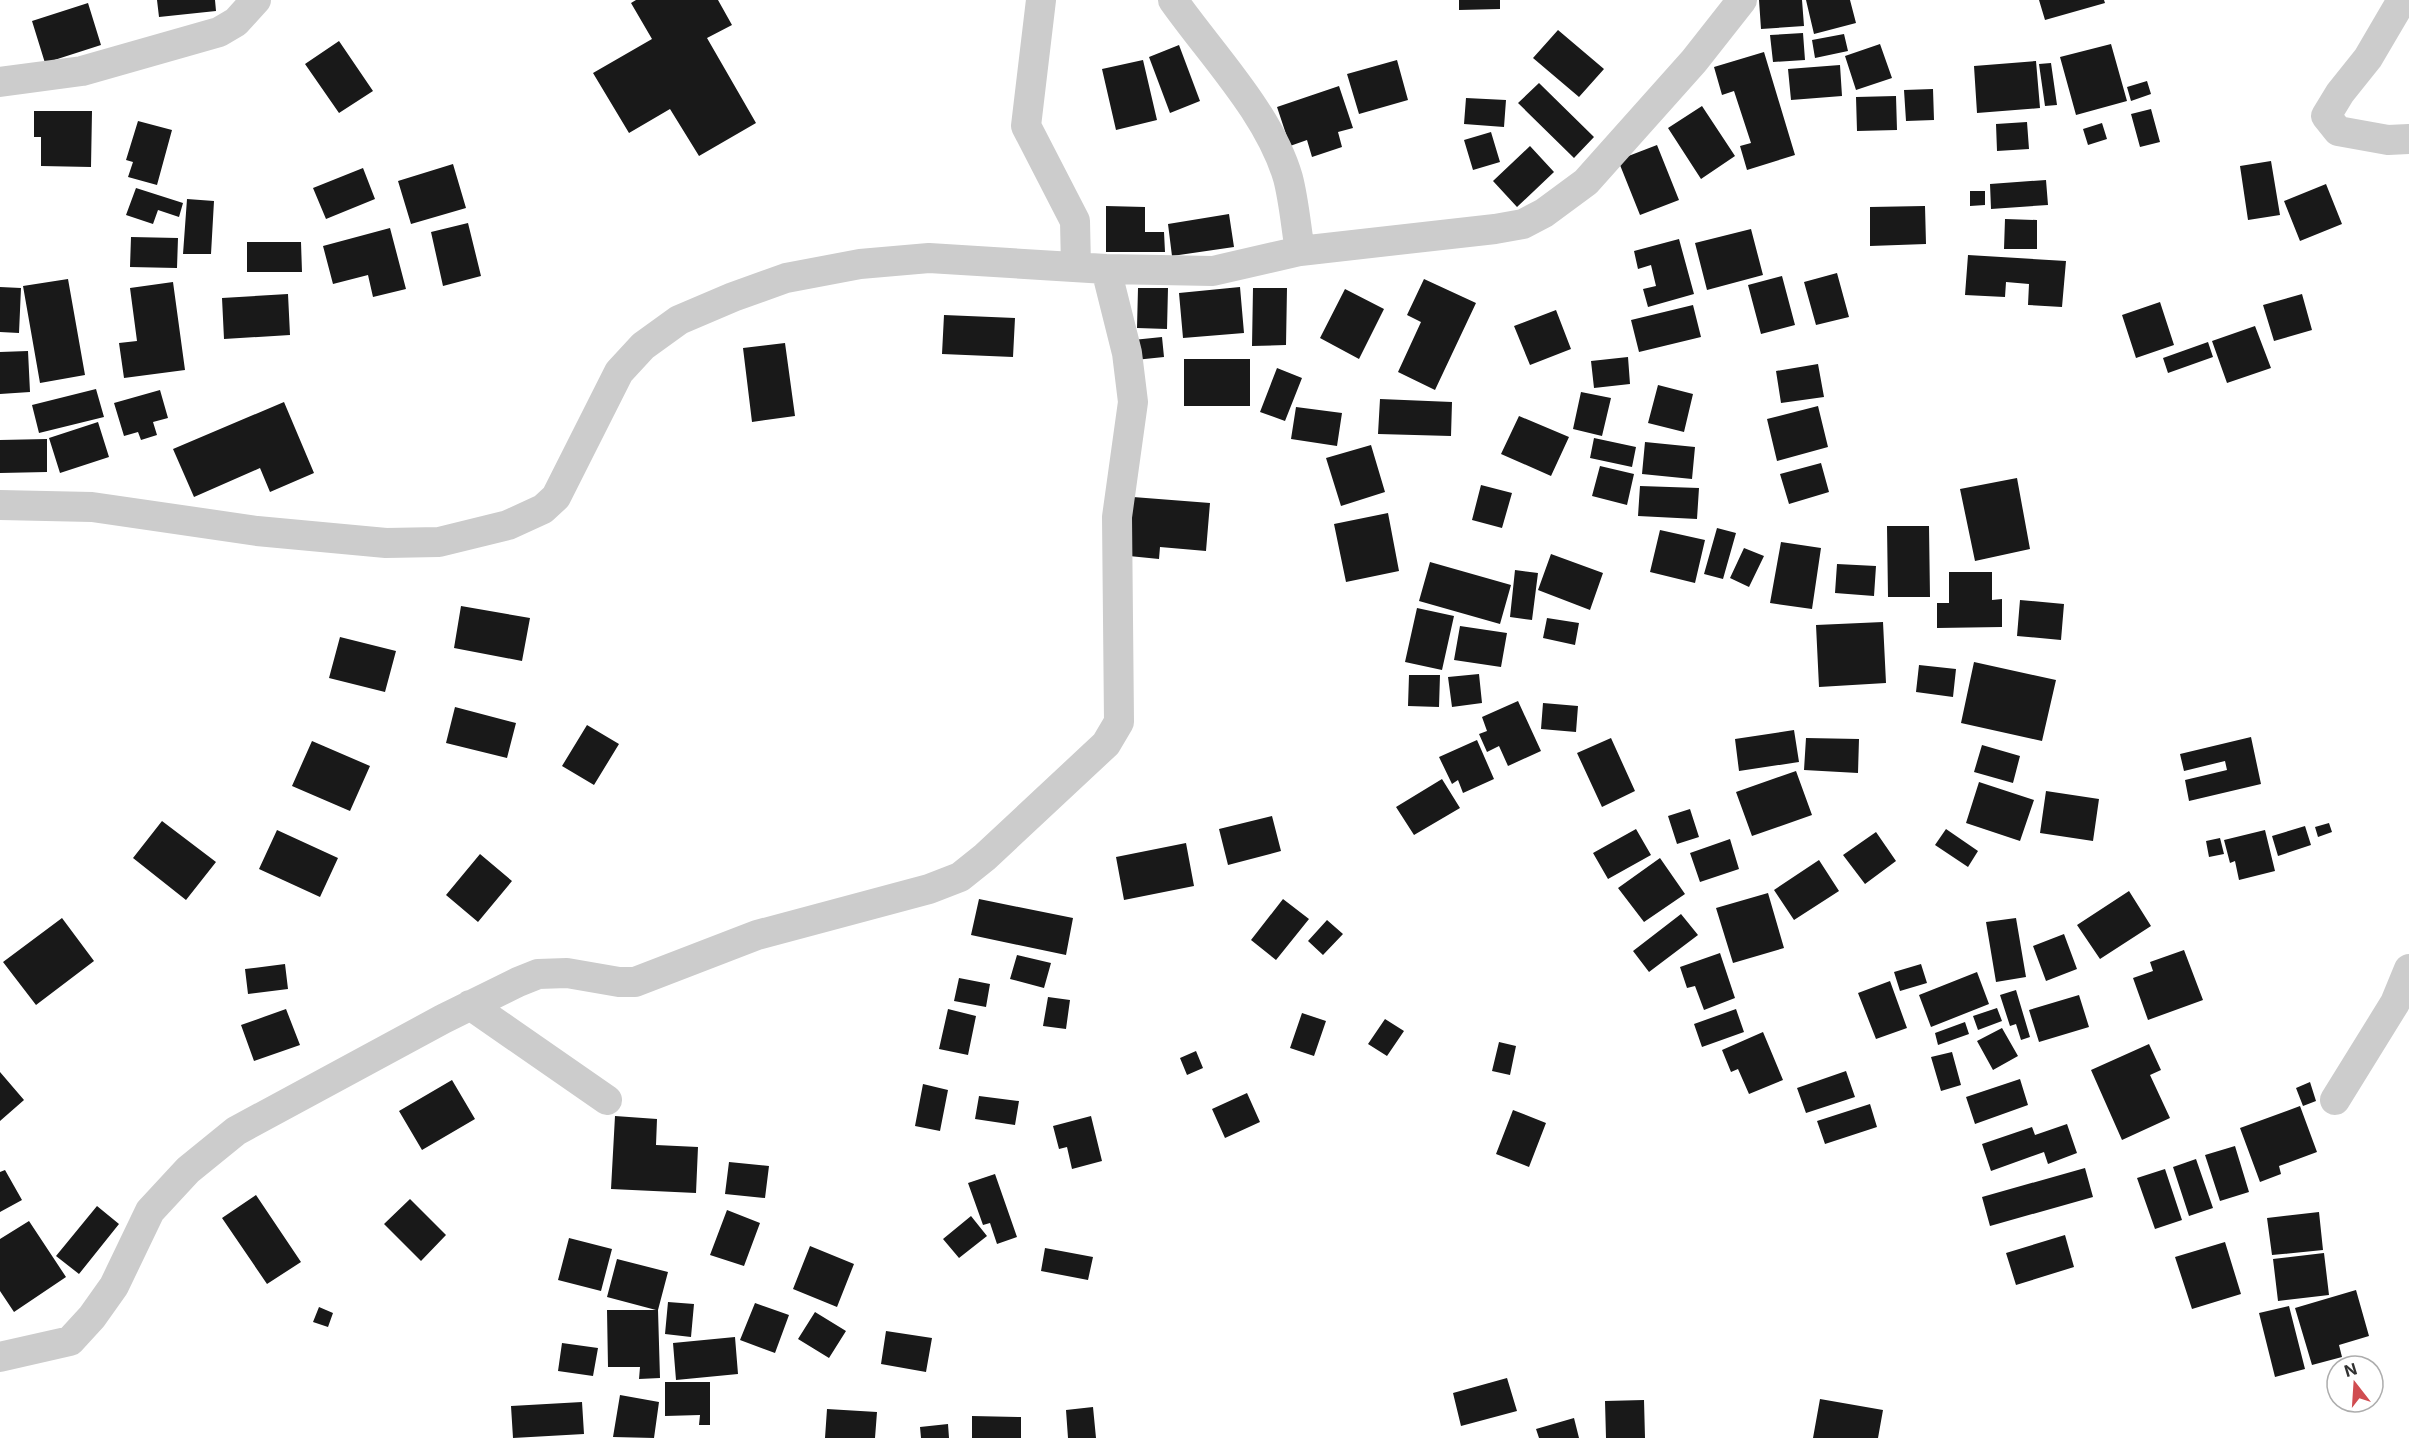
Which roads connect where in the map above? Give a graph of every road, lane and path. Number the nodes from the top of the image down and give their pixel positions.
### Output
1 (256, 0) edge
2 (1041, 0) edge
3 (1173, 0) edge
4 (1742, 0) edge
5 (2402, 0) edge
6 (0, 82) edge
7 (2409, 139) edge
8 (1300, 251) junction
9 (1076, 267) junction
10 (1106, 269) junction
11 (0, 505) edge
12 (2409, 969) edge
13 (470, 1005) junction
14 (607, 1100) dead end
15 (2335, 1100) dead end
16 (0, 1357) edge

1 - 6 street
2 - 9 street
3 - 8 street
4 - 8 street
5 - 7 street
8 - 10 street
9 - 10 street
9 - 11 street
10 - 13 street
12 - 15 street
13 - 14 street
13 - 16 street

